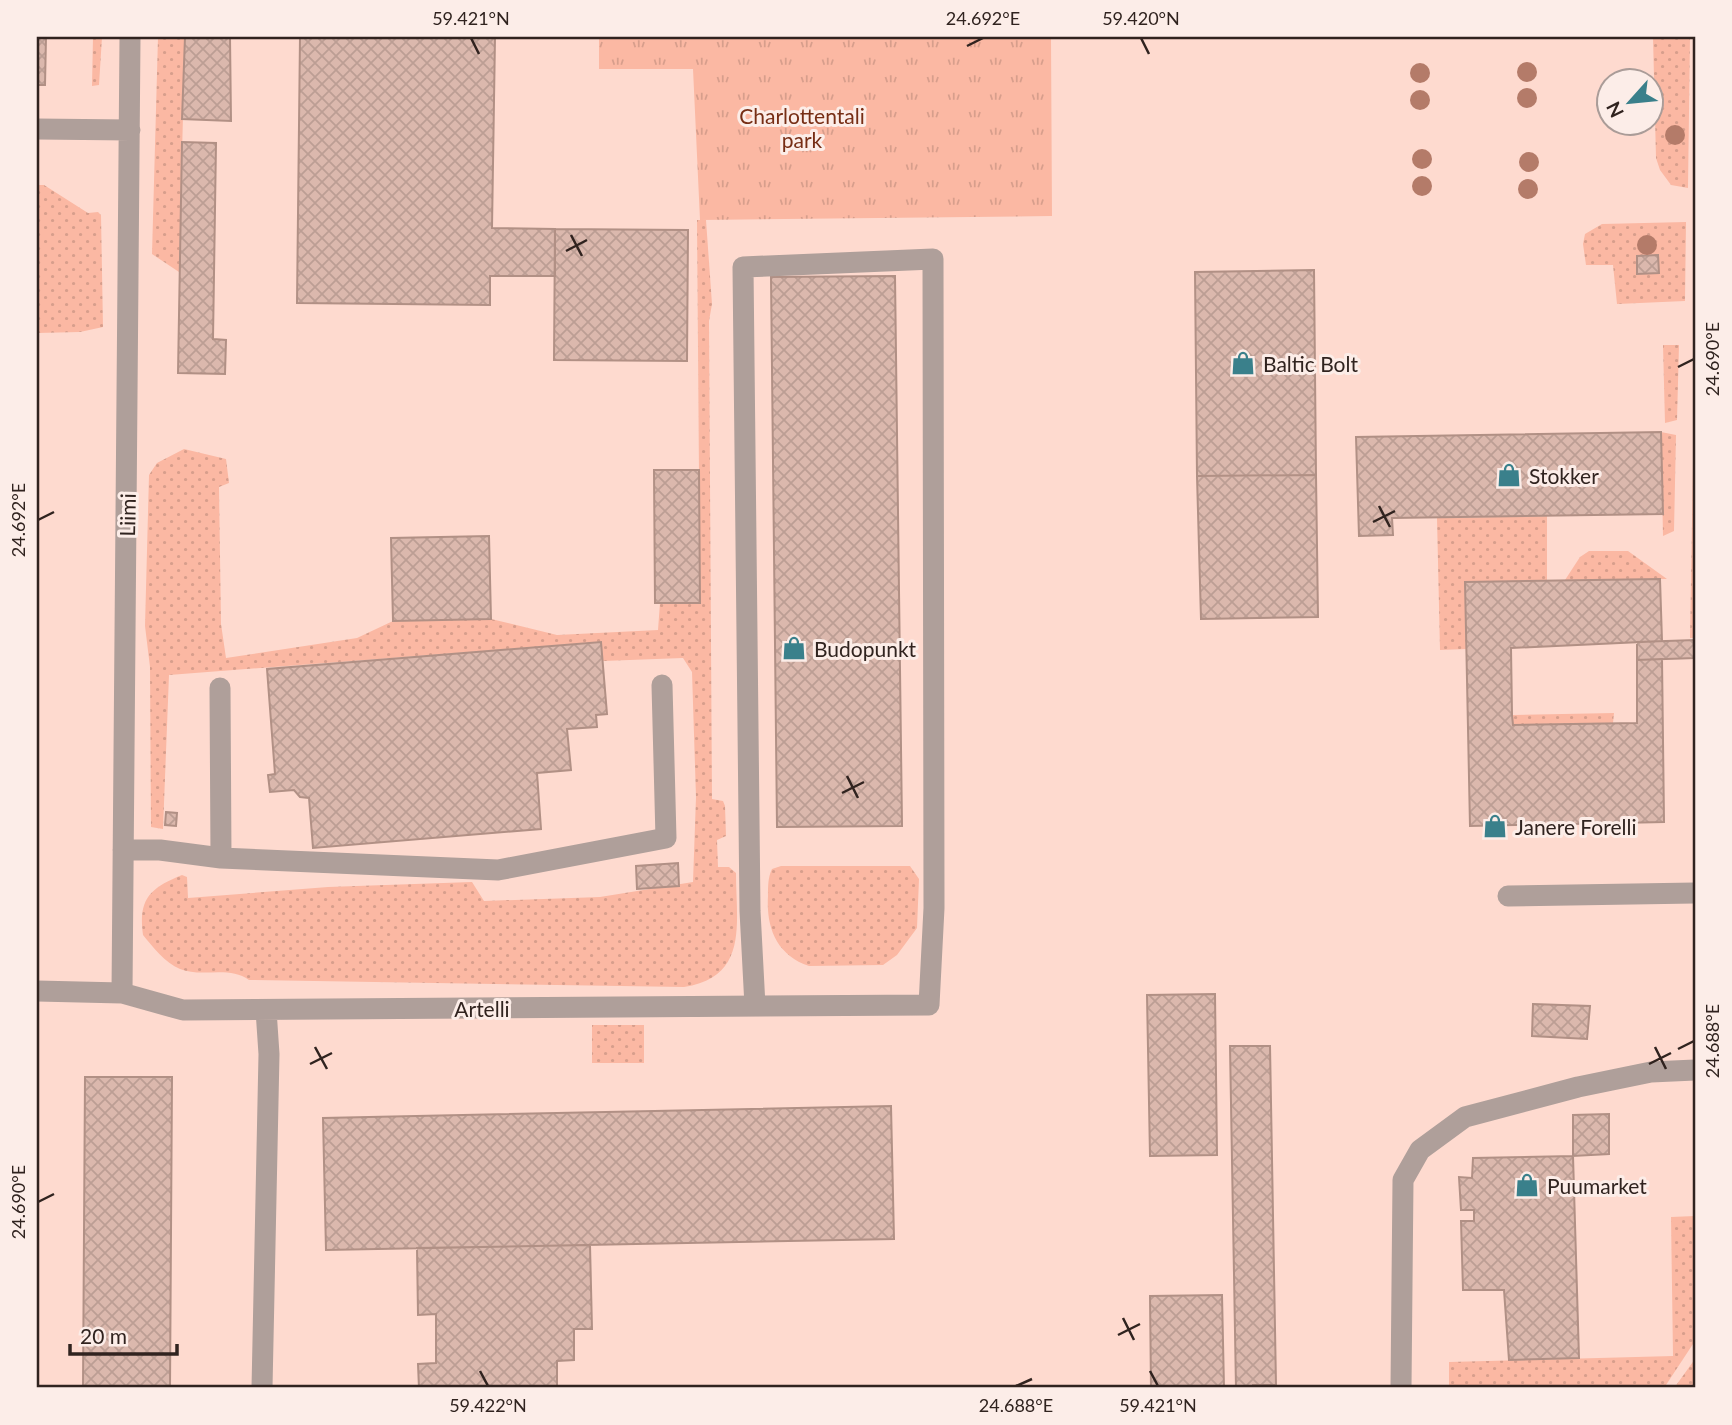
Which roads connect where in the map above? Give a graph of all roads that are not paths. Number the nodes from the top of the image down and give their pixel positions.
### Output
1 (130, 37) edge
2 (37, 129) edge
3 (130, 130) junction
4 (662, 685) dead end
5 (220, 688) dead end
6 (123, 850) junction
7 (220, 858) junction
8 (1695, 893) edge
9 (1508, 896) dead end
10 (37, 991) edge
11 (122, 993) junction
12 (755, 1006) junction
13 (266, 1010) junction
14 (1695, 1070) edge
15 (262, 1388) edge
16 (1401, 1388) edge

1 - 3 street, Liimi
2 - 3 street
3 - 6 street, Liimi
4 - 7 street
5 - 7 street
6 - 7 street
6 - 11 street, Liimi
8 - 9 street
10 - 11 street, Artelli
11 - 13 street, Artelli
12 - 12 street, Artelli
12 - 13 street, Artelli
13 - 15 street
14 - 16 street

